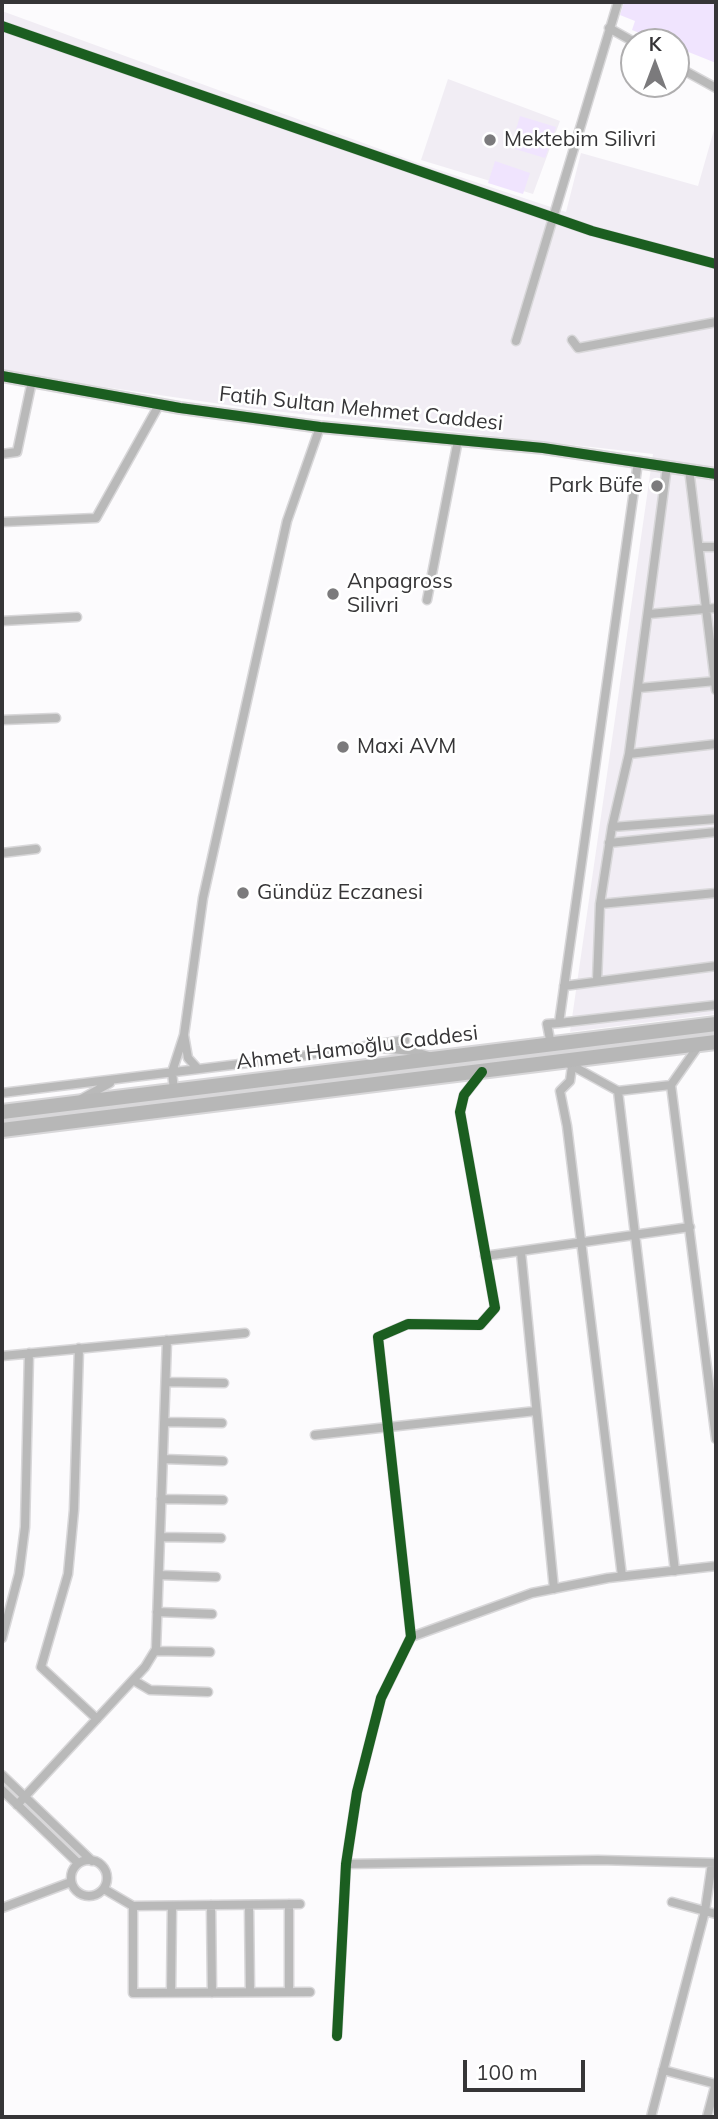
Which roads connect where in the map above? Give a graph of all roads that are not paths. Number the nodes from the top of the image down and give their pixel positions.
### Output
1 (618, 2) edge
2 (2, 26) edge
3 (609, 29) junction
4 (620, 35) edge
5 (690, 74) edge
6 (716, 88) edge
7 (553, 216) junction
8 (716, 264) edge
9 (716, 322) edge
10 (572, 340) dead end
11 (516, 341) dead end
12 (2, 376) edge
13 (32, 382) junction
14 (159, 405) junction
15 (320, 427) junction
16 (458, 440) junction
17 (2, 454) edge
18 (638, 462) junction
19 (667, 466) junction
20 (689, 469) junction
21 (716, 474) edge
22 (2, 523) edge
23 (699, 547) junction
24 (716, 547) edge
25 (427, 600) dead end
26 (706, 608) junction
27 (716, 608) edge
28 (649, 614) junction
29 (77, 617) dead end
30 (2, 621) edge
31 (716, 684) edge
32 (639, 688) junction
33 (56, 718) dead end
34 (2, 720) edge
35 (716, 744) edge
36 (629, 754) junction
37 (716, 819) edge
38 (612, 827) junction
39 (716, 832) edge
40 (609, 843) junction
41 (37, 849) dead end
42 (2, 853) edge
43 (716, 893) edge
44 (600, 904) junction
45 (716, 966) edge
46 (597, 981) junction
47 (564, 986) junction
48 (716, 1005) edge
49 (559, 1023) junction
50 (716, 1024) edge
51 (184, 1035) junction
52 (405, 1040) dead end
53 (716, 1042) edge
54 (551, 1045) junction
55 (699, 1045) junction
56 (347, 1050) junction
57 (439, 1059) junction
58 (568, 1063) junction
59 (198, 1069) junction
60 (172, 1072) junction
61 (482, 1072) junction
62 (115, 1080) junction
63 (671, 1085) junction
64 (174, 1090) junction
65 (618, 1091) junction
66 (2, 1093) edge
67 (75, 1103) junction
68 (2, 1112) edge
69 (2, 1130) edge
70 (690, 1227) junction
71 (635, 1235) junction
72 (582, 1243) junction
73 (521, 1252) junction
74 (485, 1256) junction
75 (245, 1333) dead end
76 (167, 1340) junction
77 (79, 1348) junction
78 (29, 1353) junction
79 (2, 1356) edge
80 (166, 1381) junction
81 (225, 1383) dead end
82 (536, 1411) junction
83 (164, 1422) junction
84 (222, 1423) dead end
85 (387, 1426) junction
86 (315, 1435) dead end
87 (716, 1439) edge
88 (163, 1459) junction
89 (223, 1461) dead end
90 (161, 1499) junction
91 (223, 1500) dead end
92 (160, 1537) junction
93 (221, 1538) dead end
94 (716, 1566) edge
95 (676, 1571) junction
96 (159, 1576) junction
97 (622, 1576) junction
98 (216, 1577) dead end
99 (554, 1589) junction
100 (157, 1612) junction
101 (212, 1614) dead end
102 (411, 1637) junction
103 (2, 1639) edge
104 (155, 1651) junction
105 (210, 1652) dead end
106 (133, 1680) junction
107 (208, 1692) dead end
108 (97, 1719) junction
109 (2, 1775) edge
110 (2, 1790) edge
111 (24, 1797) junction
112 (17, 1805) junction
113 (92, 1861) junction
114 (78, 1863) junction
115 (714, 1863) edge
116 (346, 1864) junction
117 (71, 1882) junction
118 (104, 1889) junction
119 (672, 1902) dead end
120 (289, 1904) junction
121 (299, 1904) dead end
122 (211, 1905) junction
123 (249, 1905) junction
124 (132, 1906) junction
125 (172, 1906) junction
126 (2, 1908) edge
127 (705, 1911) junction
128 (716, 1914) edge
129 (250, 1992) junction
130 (289, 1992) junction
131 (310, 1992) dead end
132 (172, 1993) junction
133 (212, 1993) junction
134 (337, 2036) dead end
135 (663, 2070) junction
136 (716, 2084) edge
137 (651, 2117) edge
138 (707, 2117) edge

1 - 3 street
2 - 7 street
3 - 4 street
3 - 7 street
5 - 6 street
7 - 8 street
7 - 11 street
9 - 10 street
12 - 13 main road, Fatih Sultan Mehmet Caddesi
13 - 14 main road, Fatih Sultan Mehmet Caddesi
13 - 17 street
14 - 15 main road, Fatih Sultan Mehmet Caddesi
14 - 22 street
15 - 16 main road, Fatih Sultan Mehmet Caddesi
15 - 51 street
16 - 18 main road, Fatih Sultan Mehmet Caddesi
16 - 25 street
18 - 19 main road, Fatih Sultan Mehmet Caddesi
18 - 47 street
19 - 20 main road, Fatih Sultan Mehmet Caddesi
19 - 28 street
20 - 21 main road, Fatih Sultan Mehmet Caddesi
20 - 23 street
23 - 24 street
23 - 26 street
26 - 27 street
26 - 28 street
26 - 31 street
28 - 32 street
29 - 30 street
31 - 32 street
32 - 36 street
33 - 34 street
35 - 36 street
36 - 38 street
37 - 38 street
38 - 40 street
39 - 40 street
40 - 44 street
41 - 42 street
43 - 44 street
44 - 46 street
45 - 46 street
46 - 47 street
47 - 49 street
48 - 49 street
49 - 54 street
50 - 54 highway, Ahmet Hamoğlu Caddesi
51 - 59 street
51 - 60 street
52 - 56 street
53 - 55 highway, Ahmet Hamoğlu Caddesi
54 - 57 highway, Ahmet Hamoğlu Caddesi
55 - 58 highway, Ahmet Hamoğlu Caddesi
55 - 63 street
56 - 57 street
56 - 59 street
57 - 64 highway, Ahmet Hamoğlu Caddesi
58 - 61 highway, Ahmet Hamoğlu Caddesi
58 - 65 street
58 - 72 street
59 - 60 street
60 - 62 street
60 - 64 street
61 - 69 highway, Ahmet Hamoğlu Caddesi
61 - 74 street
62 - 66 street
62 - 67 street
63 - 65 street
63 - 70 street
64 - 67 highway, Ahmet Hamoğlu Caddesi
65 - 71 street
67 - 68 highway, Ahmet Hamoğlu Caddesi
70 - 71 street
70 - 87 street
71 - 72 street
71 - 95 street
72 - 73 street
72 - 97 street
73 - 74 street
73 - 82 street
74 - 85 street
75 - 76 street
76 - 77 street
76 - 80 street
77 - 78 street
77 - 108 street
78 - 79 street
78 - 103 street
80 - 81 street
80 - 83 street
82 - 85 street
82 - 99 street
83 - 84 street
83 - 88 street
85 - 86 street
85 - 102 street
88 - 89 street
88 - 90 street
90 - 91 street
90 - 92 street
92 - 93 street
92 - 96 street
94 - 95 street
95 - 97 street
96 - 98 street
96 - 100 street
97 - 99 street
99 - 102 street
100 - 101 street
100 - 104 street
102 - 116 street
104 - 105 street
104 - 106 street
106 - 107 street
106 - 108 street
108 - 111 street
109 - 111 street
110 - 112 street
111 - 112 street
111 - 113 street
112 - 114 street
113 - 114 street
113 - 118 street
114 - 117 street
115 - 116 street
115 - 127 street
116 - 134 street
117 - 118 street
117 - 126 street
118 - 124 street
119 - 127 street
120 - 121 street
120 - 123 street
120 - 130 street
122 - 123 street
122 - 125 street
122 - 133 street
123 - 129 street
124 - 125 street
124 - 132 street
125 - 132 street
127 - 128 street
127 - 135 street
129 - 130 street
129 - 133 street
130 - 131 street
132 - 133 street
135 - 136 street
135 - 137 street
136 - 138 street

